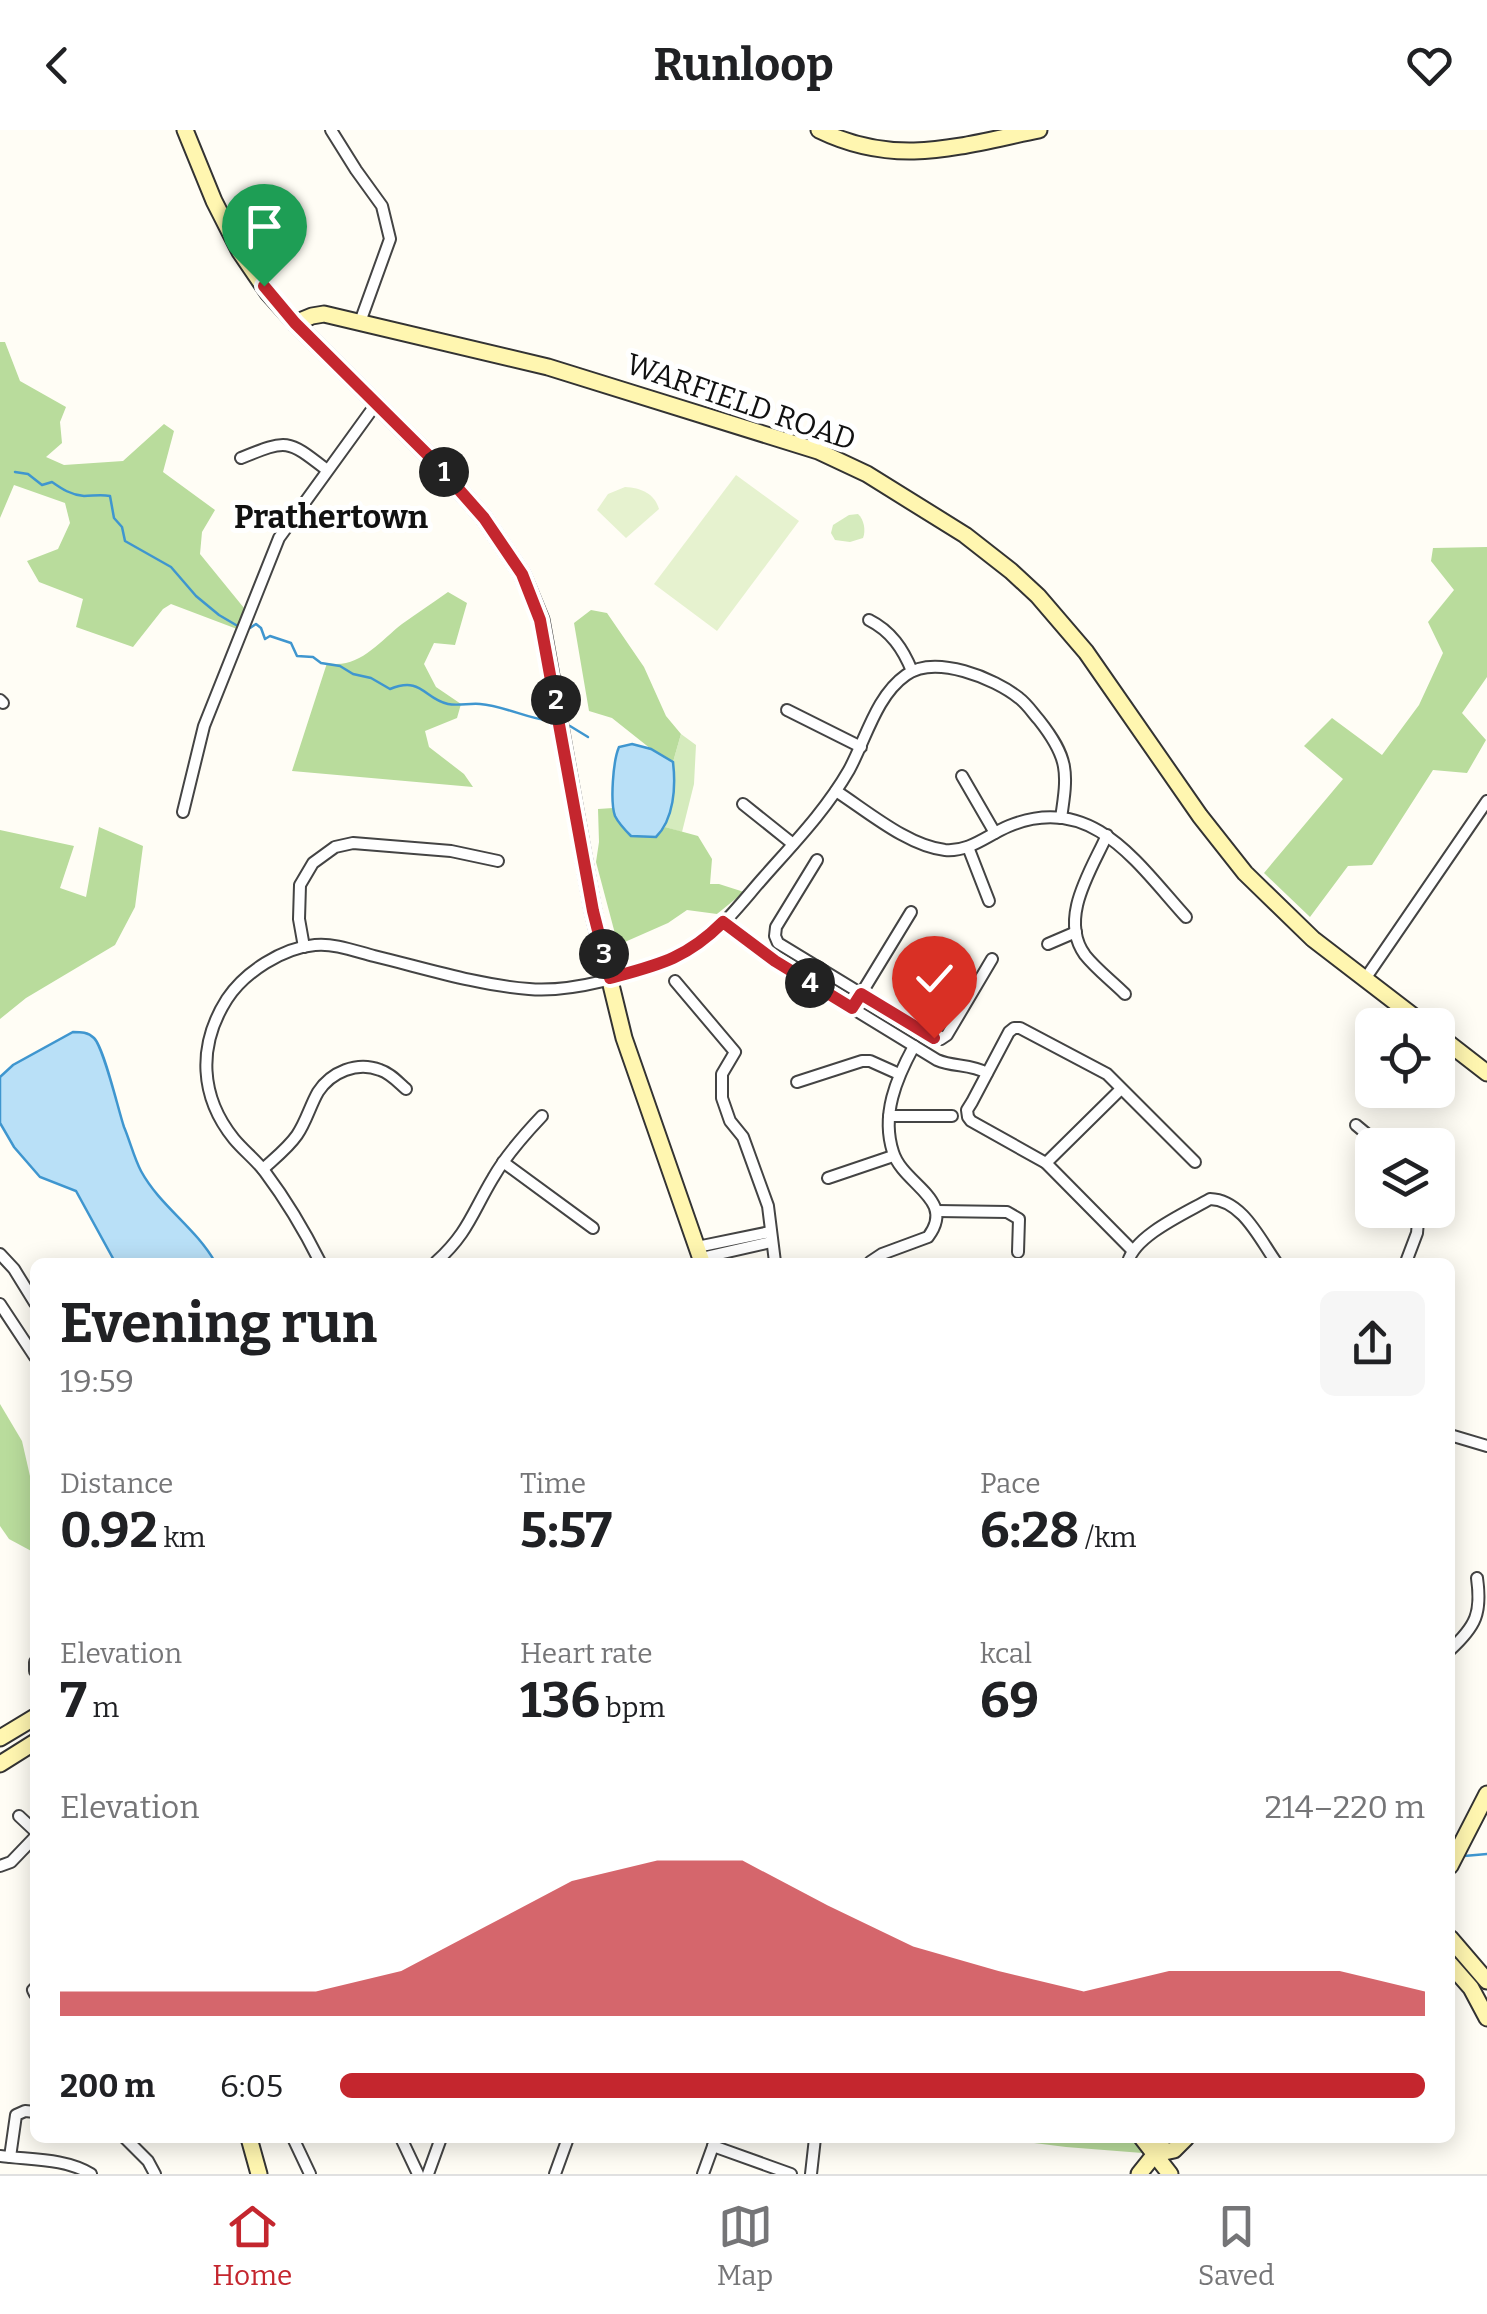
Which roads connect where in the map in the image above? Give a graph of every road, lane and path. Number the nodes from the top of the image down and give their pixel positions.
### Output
1 (185, 130) edge
2 (331, 130) edge
3 (819, 130) edge
4 (1039, 130) edge
5 (360, 322) junction
6 (295, 323) junction
7 (376, 404) junction
8 (241, 458) dead end
9 (327, 470) junction
10 (869, 620) dead end
11 (912, 671) junction
12 (786, 710) dead end
13 (861, 747) junction
14 (962, 776) dead end
15 (836, 791) junction
16 (1487, 801) edge
17 (743, 804) dead end
18 (183, 812) dead end
19 (1061, 818) junction
20 (994, 833) junction
21 (1107, 835) junction
22 (793, 844) junction
23 (968, 848) junction
24 (817, 860) dead end
25 (498, 861) dead end
26 (990, 901) dead end
27 (911, 912) dead end
28 (1186, 917) dead end
29 (723, 922) junction
30 (1076, 932) junction
31 (1048, 944) dead end
32 (304, 947) junction
33 (992, 959) dead end
34 (610, 978) junction
35 (1365, 979) junction
36 (675, 981) dead end
37 (861, 994) junction
38 (1125, 994) dead end
39 (852, 1008) junction
40 (1403, 1008) edge
41 (914, 1046) junction
42 (1455, 1048) edge
43 (987, 1073) junction
44 (1487, 1073) edge
45 (899, 1074) junction
46 (797, 1082) dead end
47 (406, 1089) dead end
48 (1122, 1089) junction
49 (542, 1116) dead end
50 (889, 1116) junction
51 (952, 1116) dead end
52 (1356, 1125) dead end
53 (1360, 1128) edge
54 (893, 1156) junction
55 (503, 1162) junction
56 (1195, 1162) dead end
57 (1046, 1163) junction
58 (264, 1169) junction
59 (828, 1178) dead end
60 (937, 1210) junction
61 (592, 1228) dead end
62 (1417, 1228) edge
63 (771, 1237) junction
64 (895, 1250) junction
65 (1132, 1250) junction
66 (1018, 1252) dead end
67 (0, 1254) edge
68 (700, 1256) edge
69 (318, 1258) edge
70 (440, 1258) edge
71 (774, 1258) edge
72 (876, 1258) edge
73 (898, 1258) edge
74 (1129, 1258) edge
75 (1273, 1258) edge
76 (1408, 1258) edge
77 (30, 1294) edge
78 (0, 1304) edge
79 (30, 1350) edge
80 (1455, 1436) edge
81 (1487, 1446) edge
82 (1478, 1578) dead end
83 (1455, 1645) edge
84 (30, 1720) edge
85 (0, 1738) edge
86 (30, 1745) edge
87 (0, 1764) edge
88 (1487, 1794) edge
89 (19, 1816) dead end
90 (30, 1828) edge
91 (30, 1840) edge
92 (1455, 1856) edge
93 (0, 1866) edge
94 (1455, 1944) edge
95 (1455, 1970) edge
96 (1487, 1981) edge
97 (1487, 2018) edge
98 (30, 2112) edge
99 (130, 2143) edge
100 (250, 2143) edge
101 (295, 2143) edge
102 (404, 2143) edge
103 (439, 2143) edge
104 (566, 2143) edge
105 (715, 2143) edge
106 (717, 2143) edge
107 (815, 2143) edge
108 (1146, 2143) edge
109 (1160, 2143) edge
110 (1181, 2143) edge
111 (1155, 2154) junction
112 (5, 2157) edge
113 (91, 2174) edge
114 (155, 2174) edge
115 (259, 2174) edge
116 (310, 2174) edge
117 (418, 2174) edge
118 (428, 2174) edge
119 (555, 2174) edge
120 (703, 2174) edge
121 (791, 2174) edge
122 (811, 2174) edge
123 (1139, 2174) edge
124 (1170, 2174) edge

1 - 6 street
2 - 5 street
3 - 4 street
5 - 6 street, WARFIELD ROAD
5 - 35 street, WARFIELD ROAD
6 - 7 street
7 - 9 street
7 - 34 street
8 - 9 street
9 - 18 street
10 - 11 street
11 - 13 street
11 - 19 street
12 - 13 street
13 - 15 street
14 - 20 street
15 - 22 street
15 - 23 street
16 - 35 street
17 - 22 street
19 - 20 street
19 - 21 street
20 - 23 street
21 - 28 street
21 - 30 street
22 - 29 street
23 - 26 street
24 - 37 street
25 - 32 street
27 - 37 street
29 - 34 street
29 - 39 street
30 - 31 street
30 - 38 street
32 - 34 street
32 - 58 street
33 - 37 street
34 - 68 street
35 - 40 street, WARFIELD ROAD
36 - 63 street
37 - 39 street
39 - 41 street
41 - 43 street
41 - 45 street
42 - 44 street
43 - 48 street
43 - 57 street
45 - 46 street
45 - 50 street
47 - 58 street
48 - 56 street
48 - 57 street
49 - 55 street
50 - 51 street
50 - 54 street
52 - 53 street
54 - 59 street
54 - 60 street
55 - 61 street
55 - 70 street
57 - 65 street
58 - 69 street
60 - 64 street
60 - 66 street
62 - 76 street
63 - 68 street
63 - 71 street
64 - 72 street
64 - 73 street
65 - 74 street
65 - 75 street
67 - 77 street
78 - 79 street
80 - 81 street
82 - 83 street
84 - 85 street
86 - 87 street
88 - 92 street
89 - 90 street
91 - 93 street
94 - 96 street
95 - 97 street
98 - 112 street
99 - 114 street
100 - 115 street
101 - 116 street
102 - 117 street
103 - 118 street
104 - 119 street
105 - 120 street
106 - 121 street
107 - 122 street
108 - 111 street
109 - 111 street
110 - 111 street
111 - 123 street
111 - 124 street
112 - 113 street

